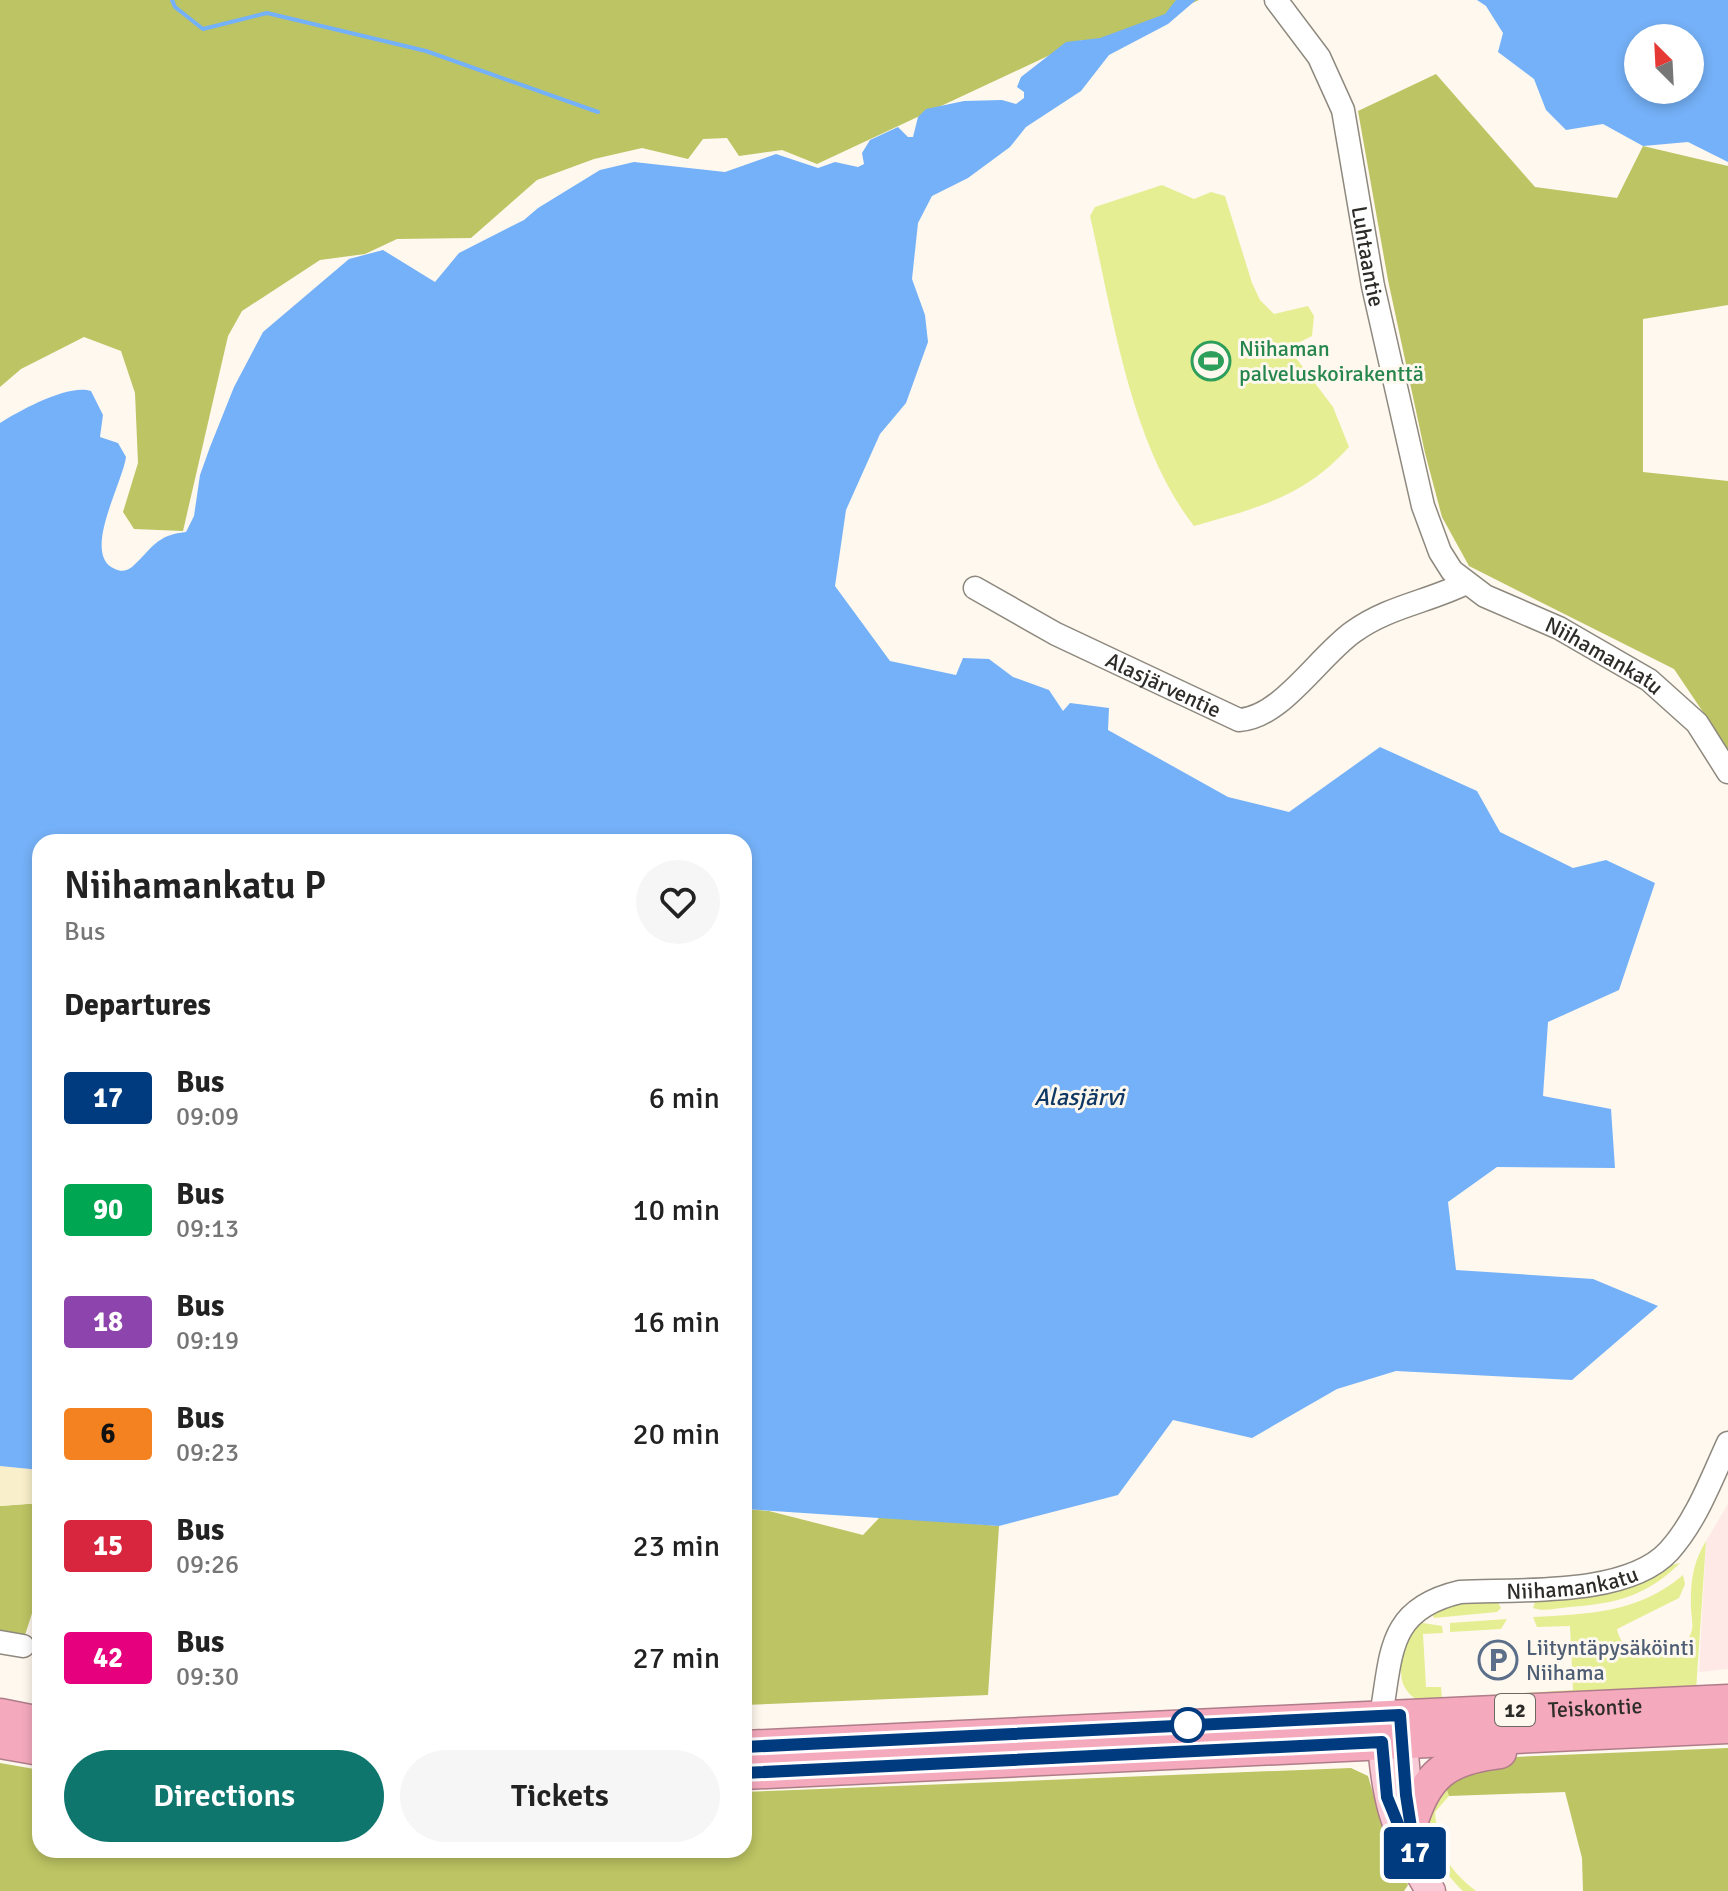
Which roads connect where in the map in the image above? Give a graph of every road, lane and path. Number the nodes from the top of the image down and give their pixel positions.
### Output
1 (1276, 0) edge
2 (1459, 577) junction
3 (975, 588) dead end
4 (1728, 772) edge
5 (1728, 1443) edge
6 (0, 1642) edge
7 (23, 1646) dead end
8 (1728, 1701) edge
9 (0, 1715) edge
10 (32, 1721) edge
11 (1728, 1727) edge
12 (1391, 1728) junction
13 (1564, 1735) junction
14 (0, 1742) edge
15 (752, 1747) edge
16 (32, 1748) edge
17 (752, 1772) edge
18 (1410, 1827) junction
19 (1425, 1882) edge

1 - 2 street, Luhtaantie
2 - 3 street, Alasjärventie
2 - 4 street, Niihamankatu
5 - 12 street, Niihamankatu
6 - 7 street
8 - 12 highway, Teiskontie / 12
9 - 10 highway
11 - 13 highway, Teiskontie / 12
12 - 13 highway, Teiskontie / 12
12 - 15 highway, Teiskontie / 12
12 - 17 highway, Teiskontie / 12
12 - 18 main road
12 - 19 main road
13 - 18 highway
14 - 16 highway
18 - 19 main road

